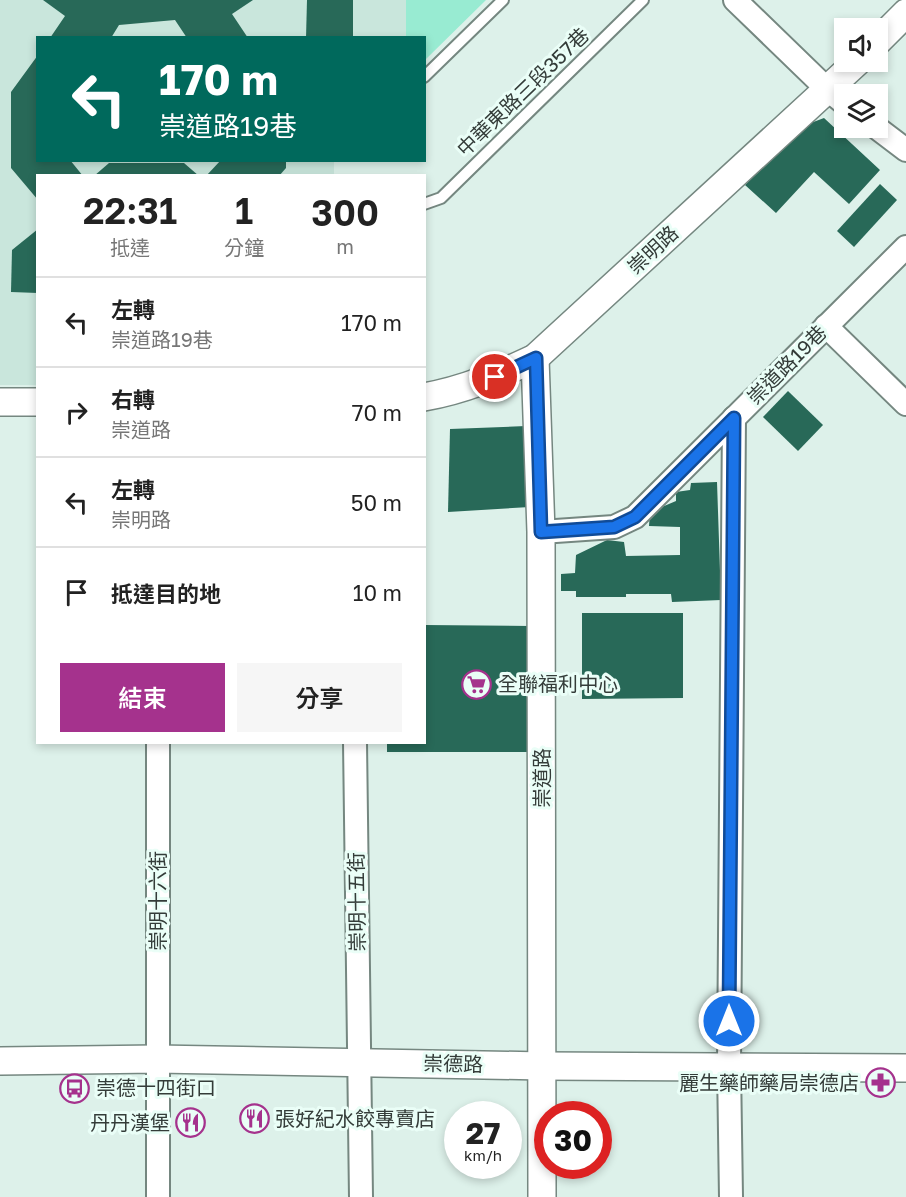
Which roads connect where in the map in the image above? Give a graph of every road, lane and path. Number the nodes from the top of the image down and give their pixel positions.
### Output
1 (502, 0) edge
2 (643, 0) edge
3 (735, 0) edge
4 (906, 13) edge
5 (888, 31) edge
6 (426, 75) edge
7 (834, 94) edge
8 (834, 98) edge
9 (888, 136) edge
10 (906, 150) edge
11 (426, 203) edge
12 (906, 247) edge
13 (826, 326) junction
14 (536, 358) junction
15 (426, 397) edge
16 (0, 402) edge
17 (36, 402) edge
18 (906, 404) edge
19 (734, 418) junction
20 (541, 532) junction
21 (158, 744) edge
22 (355, 744) edge
23 (158, 1059) junction
24 (0, 1061) edge
25 (359, 1062) junction
26 (543, 1066) junction
27 (729, 1067) junction
28 (906, 1068) edge
29 (158, 1197) edge
30 (361, 1197) edge
31 (542, 1197) edge
32 (731, 1197) edge

1 - 6 lane
2 - 11 lane, 中華東路三段357巷
3 - 7 street
4 - 5 street
8 - 14 street, 崇明路
9 - 10 street
12 - 13 street, 崇道路19巷
13 - 18 street
13 - 19 street, 崇道路19巷
14 - 15 street, 崇明路
14 - 20 street, 崇道路
16 - 17 street
19 - 20 street, 崇道路19巷
19 - 27 street
20 - 26 street, 崇道路
21 - 23 street, 崇明十六街
22 - 25 street, 崇明十五街
23 - 24 street, 崇德路
23 - 25 street, 崇德路
23 - 29 street, 崇明十六街
25 - 26 street, 崇德路
25 - 30 street, 崇明十五街
26 - 27 street, 崇德路
26 - 31 street, 崇道路
27 - 28 street, 崇德路
27 - 32 street

